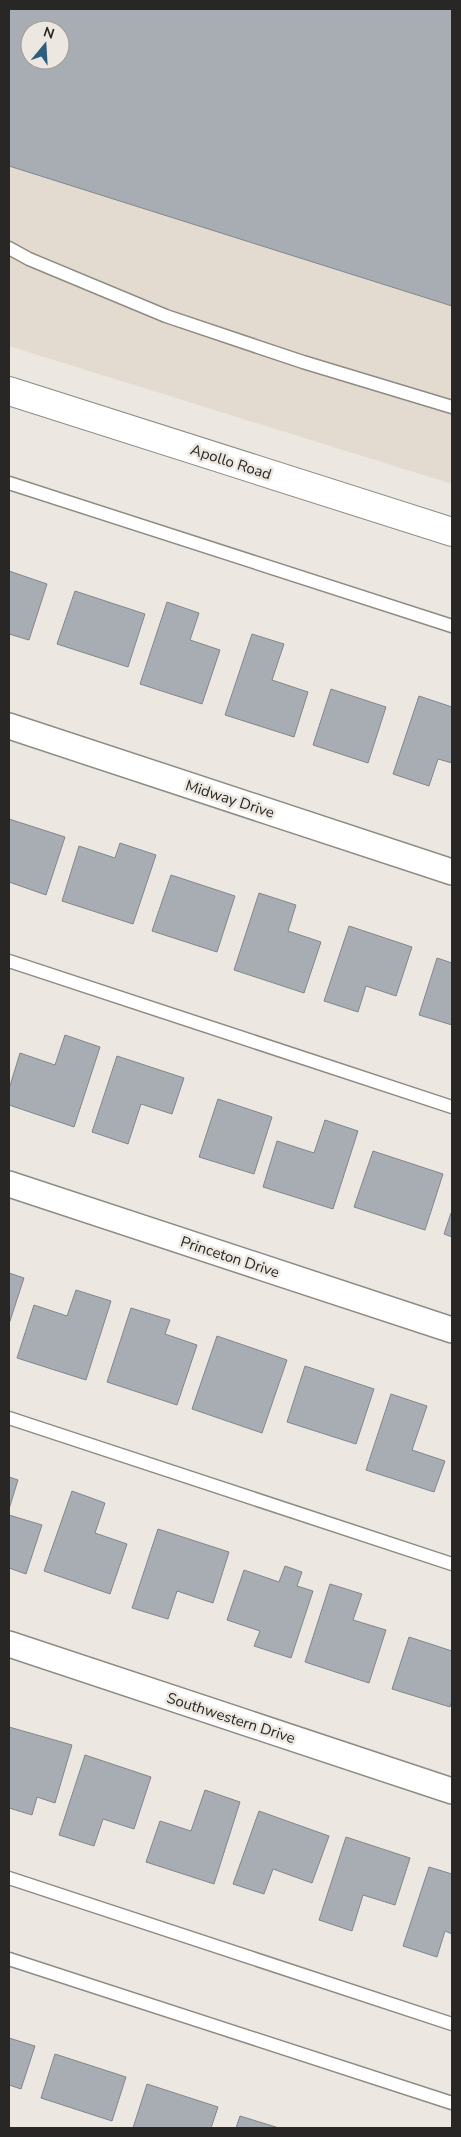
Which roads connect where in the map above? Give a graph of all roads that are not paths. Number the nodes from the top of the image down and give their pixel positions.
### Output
1 (9, 248) edge
2 (9, 391) edge
3 (452, 407) edge
4 (9, 483) edge
5 (452, 532) edge
6 (452, 626) edge
7 (9, 726) edge
8 (452, 872) edge
9 (9, 961) edge
10 (452, 1107) edge
11 (9, 1184) edge
12 (452, 1330) edge
13 (9, 1418) edge
14 (452, 1564) edge
15 (9, 1644) edge
16 (452, 1791) edge
17 (9, 1878) edge
18 (9, 1959) edge
19 (452, 2024) edge
20 (452, 2104) edge

1 - 3 lane
2 - 5 street, Apollo Road
4 - 6 lane
7 - 8 street, Midway Drive
9 - 10 lane
11 - 12 street, Princeton Drive
13 - 14 lane
15 - 16 street, Southwestern Drive
17 - 19 lane
18 - 20 lane

